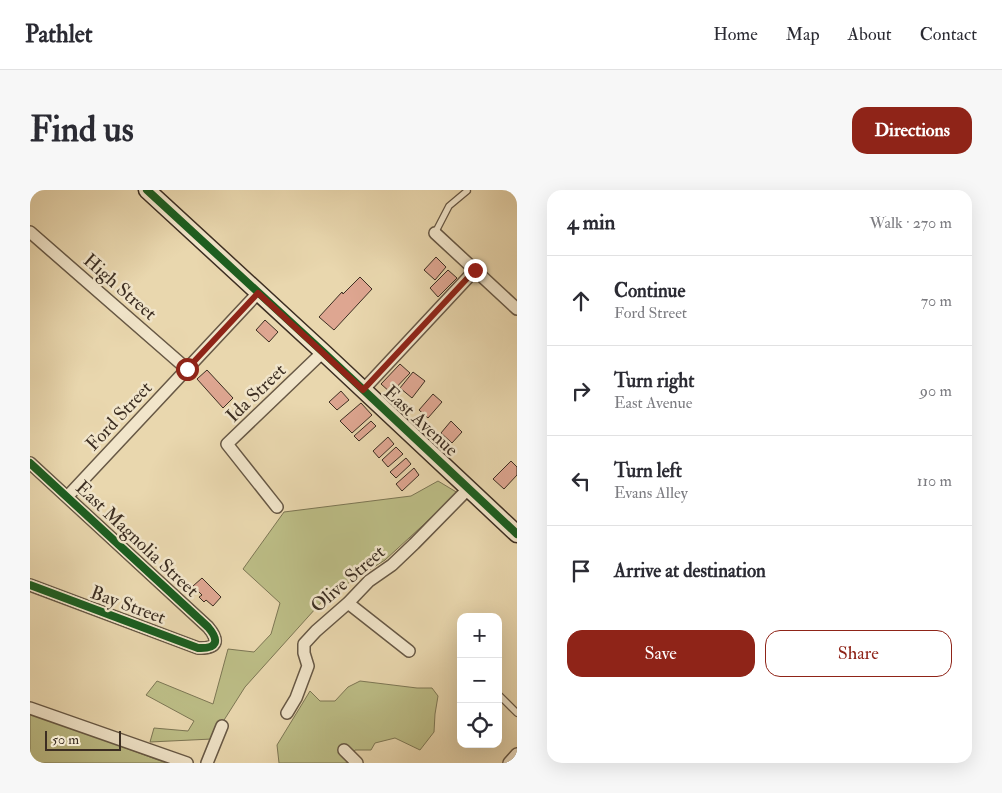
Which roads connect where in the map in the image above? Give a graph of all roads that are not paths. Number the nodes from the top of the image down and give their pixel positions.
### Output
1 (148, 190) edge
2 (467, 191) edge
3 (30, 232) edge
4 (435, 233) joint
5 (475, 270) junction
6 (258, 293) junction
7 (517, 309) edge
8 (323, 352) junction
9 (187, 369) junction
10 (363, 390) junction
11 (30, 463) edge
12 (469, 488) junction
13 (67, 497) junction
14 (277, 507) dead end
15 (517, 534) edge
16 (30, 586) edge
17 (348, 603) junction
18 (214, 644) joint
19 (409, 651) dead end
20 (502, 698) edge
21 (30, 708) edge
22 (287, 713) dead end
23 (517, 713) edge
24 (222, 726) dead end
25 (344, 750) dead end
26 (517, 754) edge
27 (187, 763) edge
28 (208, 763) edge
29 (357, 763) edge
30 (509, 763) edge

1 - 6 street, East Avenue
2 - 4 lane
3 - 9 street, High Street
4 - 5 street
5 - 7 street
5 - 10 street
6 - 8 street, East Avenue
6 - 9 street, Ford Street
8 - 10 street, East Avenue
8 - 14 street, Ida Street
9 - 13 street, Ford Street
10 - 12 street, East Avenue
11 - 13 street, East Magnolia Street
12 - 15 street, East Avenue
12 - 17 street, Olive Street
13 - 18 street, East Magnolia Street
16 - 18 street, Bay Street
17 - 19 street
17 - 22 street, Olive Street
20 - 23 lane
21 - 27 street
24 - 28 street
25 - 29 street
26 - 30 street

